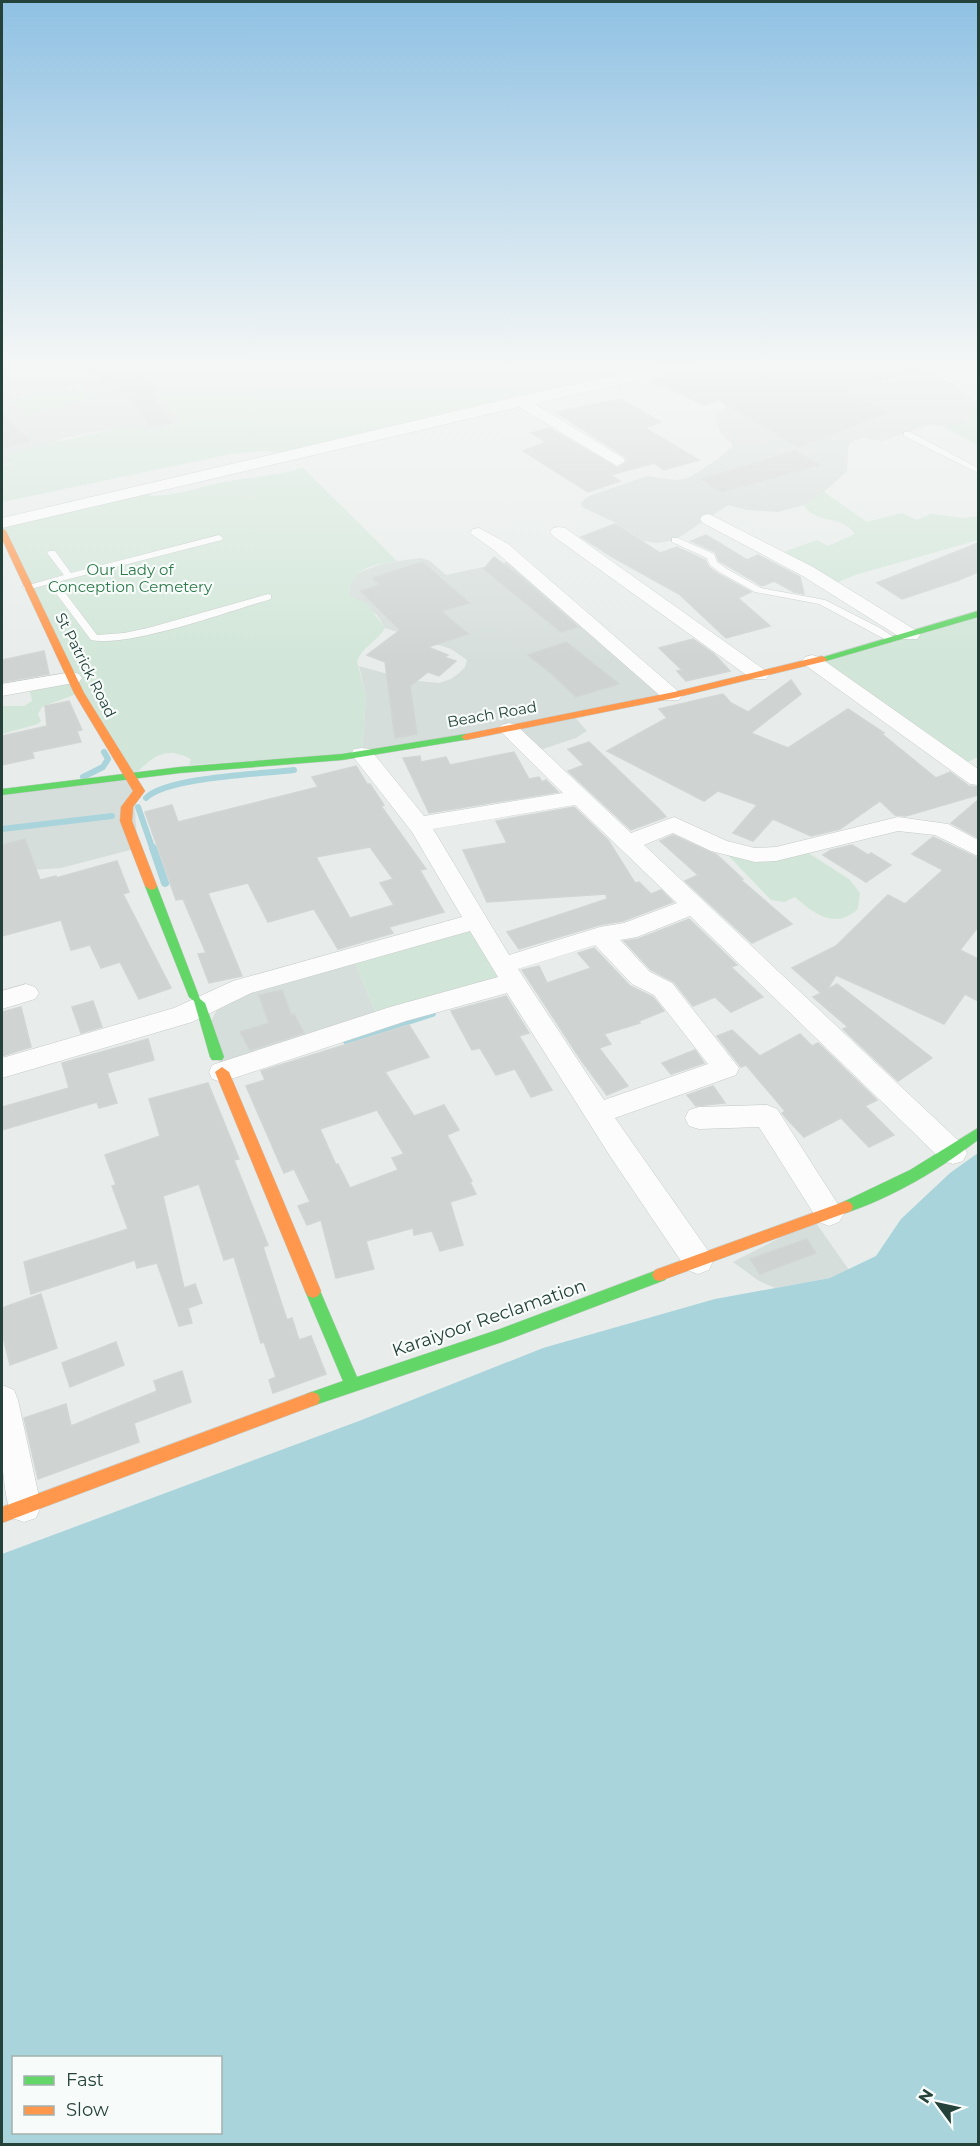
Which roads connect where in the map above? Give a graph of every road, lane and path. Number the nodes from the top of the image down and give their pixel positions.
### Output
1 (258, 463) edge
2 (963, 463) edge
3 (978, 471) edge
4 (709, 519) dead end
5 (2, 524) edge
6 (2, 531) edge
7 (559, 532) dead end
8 (479, 533) dead end
9 (219, 538) dead end
10 (675, 540) dead end
11 (52, 553) dead end
12 (69, 576) junction
13 (51, 581) junction
14 (27, 587) junction
15 (268, 597) dead end
16 (978, 614) edge
17 (901, 638) junction
18 (812, 661) junction
19 (759, 675) junction
20 (72, 678) junction
21 (2, 690) edge
22 (672, 696) junction
23 (509, 729) junction
24 (362, 754) junction
25 (132, 777) junction
26 (978, 779) edge
27 (2, 792) edge
28 (582, 797) junction
29 (418, 824) junction
30 (627, 843) junction
31 (978, 849) edge
32 (693, 906) junction
33 (476, 921) junction
34 (600, 935) junction
35 (508, 974) junction
36 (26, 993) dead end
37 (2, 1000) edge
38 (198, 1002) junction
39 (219, 1064) junction
40 (2, 1068) edge
41 (598, 1113) junction
42 (699, 1118) dead end
43 (978, 1133) edge
44 (953, 1153) junction
45 (830, 1214) junction
46 (698, 1261) junction
47 (352, 1384) junction
48 (2, 1400) edge
49 (13, 1510) edge

1 - 5 street
2 - 3 lane
4 - 17 street
6 - 14 main road, St Patrick Road
7 - 19 street
8 - 22 street
9 - 12 lane
10 - 17 lane
11 - 12 lane
12 - 13 lane
13 - 14 lane
13 - 15 lane
14 - 20 main road, St Patrick Road
16 - 17 main road, Beach Road
17 - 18 main road, Beach Road
18 - 19 main road, Beach Road
18 - 26 street
19 - 22 main road, Beach Road
20 - 21 street
20 - 25 main road, St Patrick Road
22 - 23 main road, Beach Road
23 - 24 main road, Beach Road
23 - 28 street
24 - 25 main road, Beach Road
24 - 29 street
25 - 27 main road, Beach Road
25 - 38 main road
28 - 29 street
28 - 30 street
29 - 33 street
30 - 31 street
30 - 32 street
32 - 34 street
32 - 44 street
33 - 35 street
33 - 38 street
34 - 35 street
34 - 41 street
35 - 39 street
35 - 41 street
36 - 37 street
38 - 39 main road
38 - 40 street
39 - 47 main road
41 - 46 street
42 - 45 street
43 - 44 main road, Karaiyoor Reclamation
44 - 45 main road, Karaiyoor Reclamation
45 - 46 main road, Karaiyoor Reclamation
46 - 47 main road, Karaiyoor Reclamation
47 - 49 main road, Karaiyoor Reclamation
48 - 49 street

